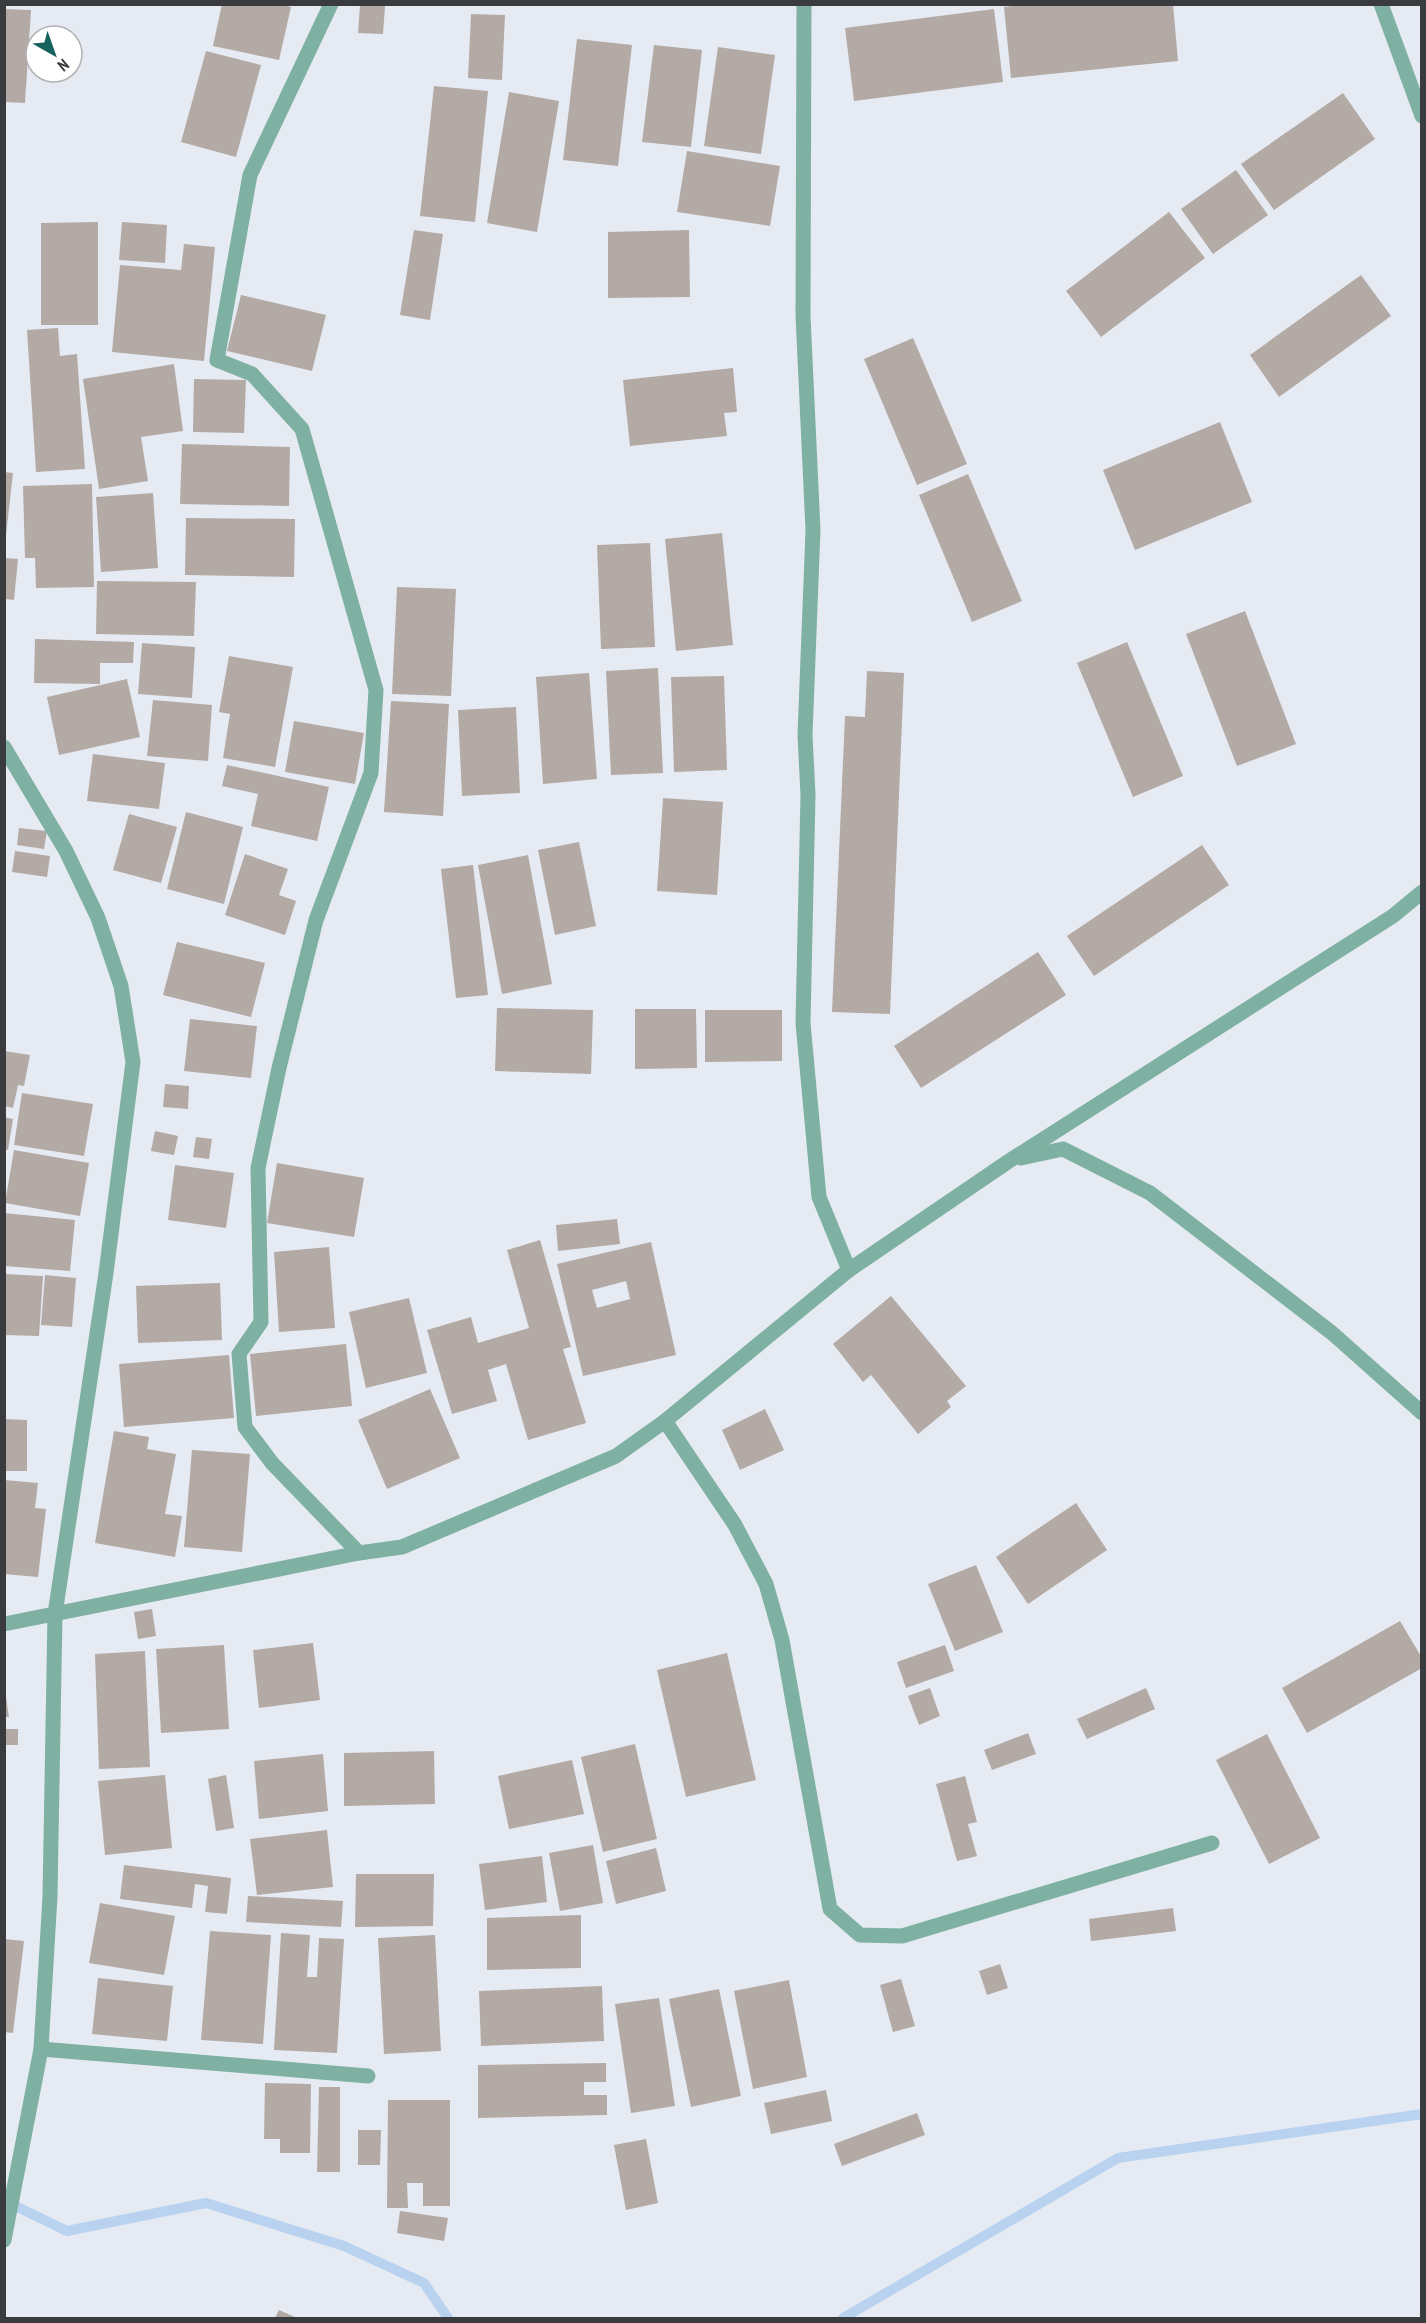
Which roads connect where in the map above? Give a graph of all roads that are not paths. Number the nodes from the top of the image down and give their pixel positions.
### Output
1 (331, 4) edge
2 (804, 4) edge
3 (1381, 4) edge
4 (1422, 116) edge
5 (4, 747) edge
6 (1422, 892) edge
7 (1010, 1161) junction
8 (849, 1270) junction
9 (1422, 1413) edge
10 (665, 1421) junction
11 (359, 1553) junction
12 (55, 1614) junction
13 (4, 1624) edge
14 (1212, 1843) dead end
15 (41, 2049) junction
16 (368, 2076) dead end
17 (4, 2240) edge

1 - 11 street
2 - 8 street
3 - 4 street
5 - 12 street
6 - 7 street
7 - 8 street
7 - 9 street
8 - 10 street
10 - 11 street
10 - 14 street
11 - 12 street
12 - 13 street
12 - 15 street
15 - 16 street
15 - 17 street

